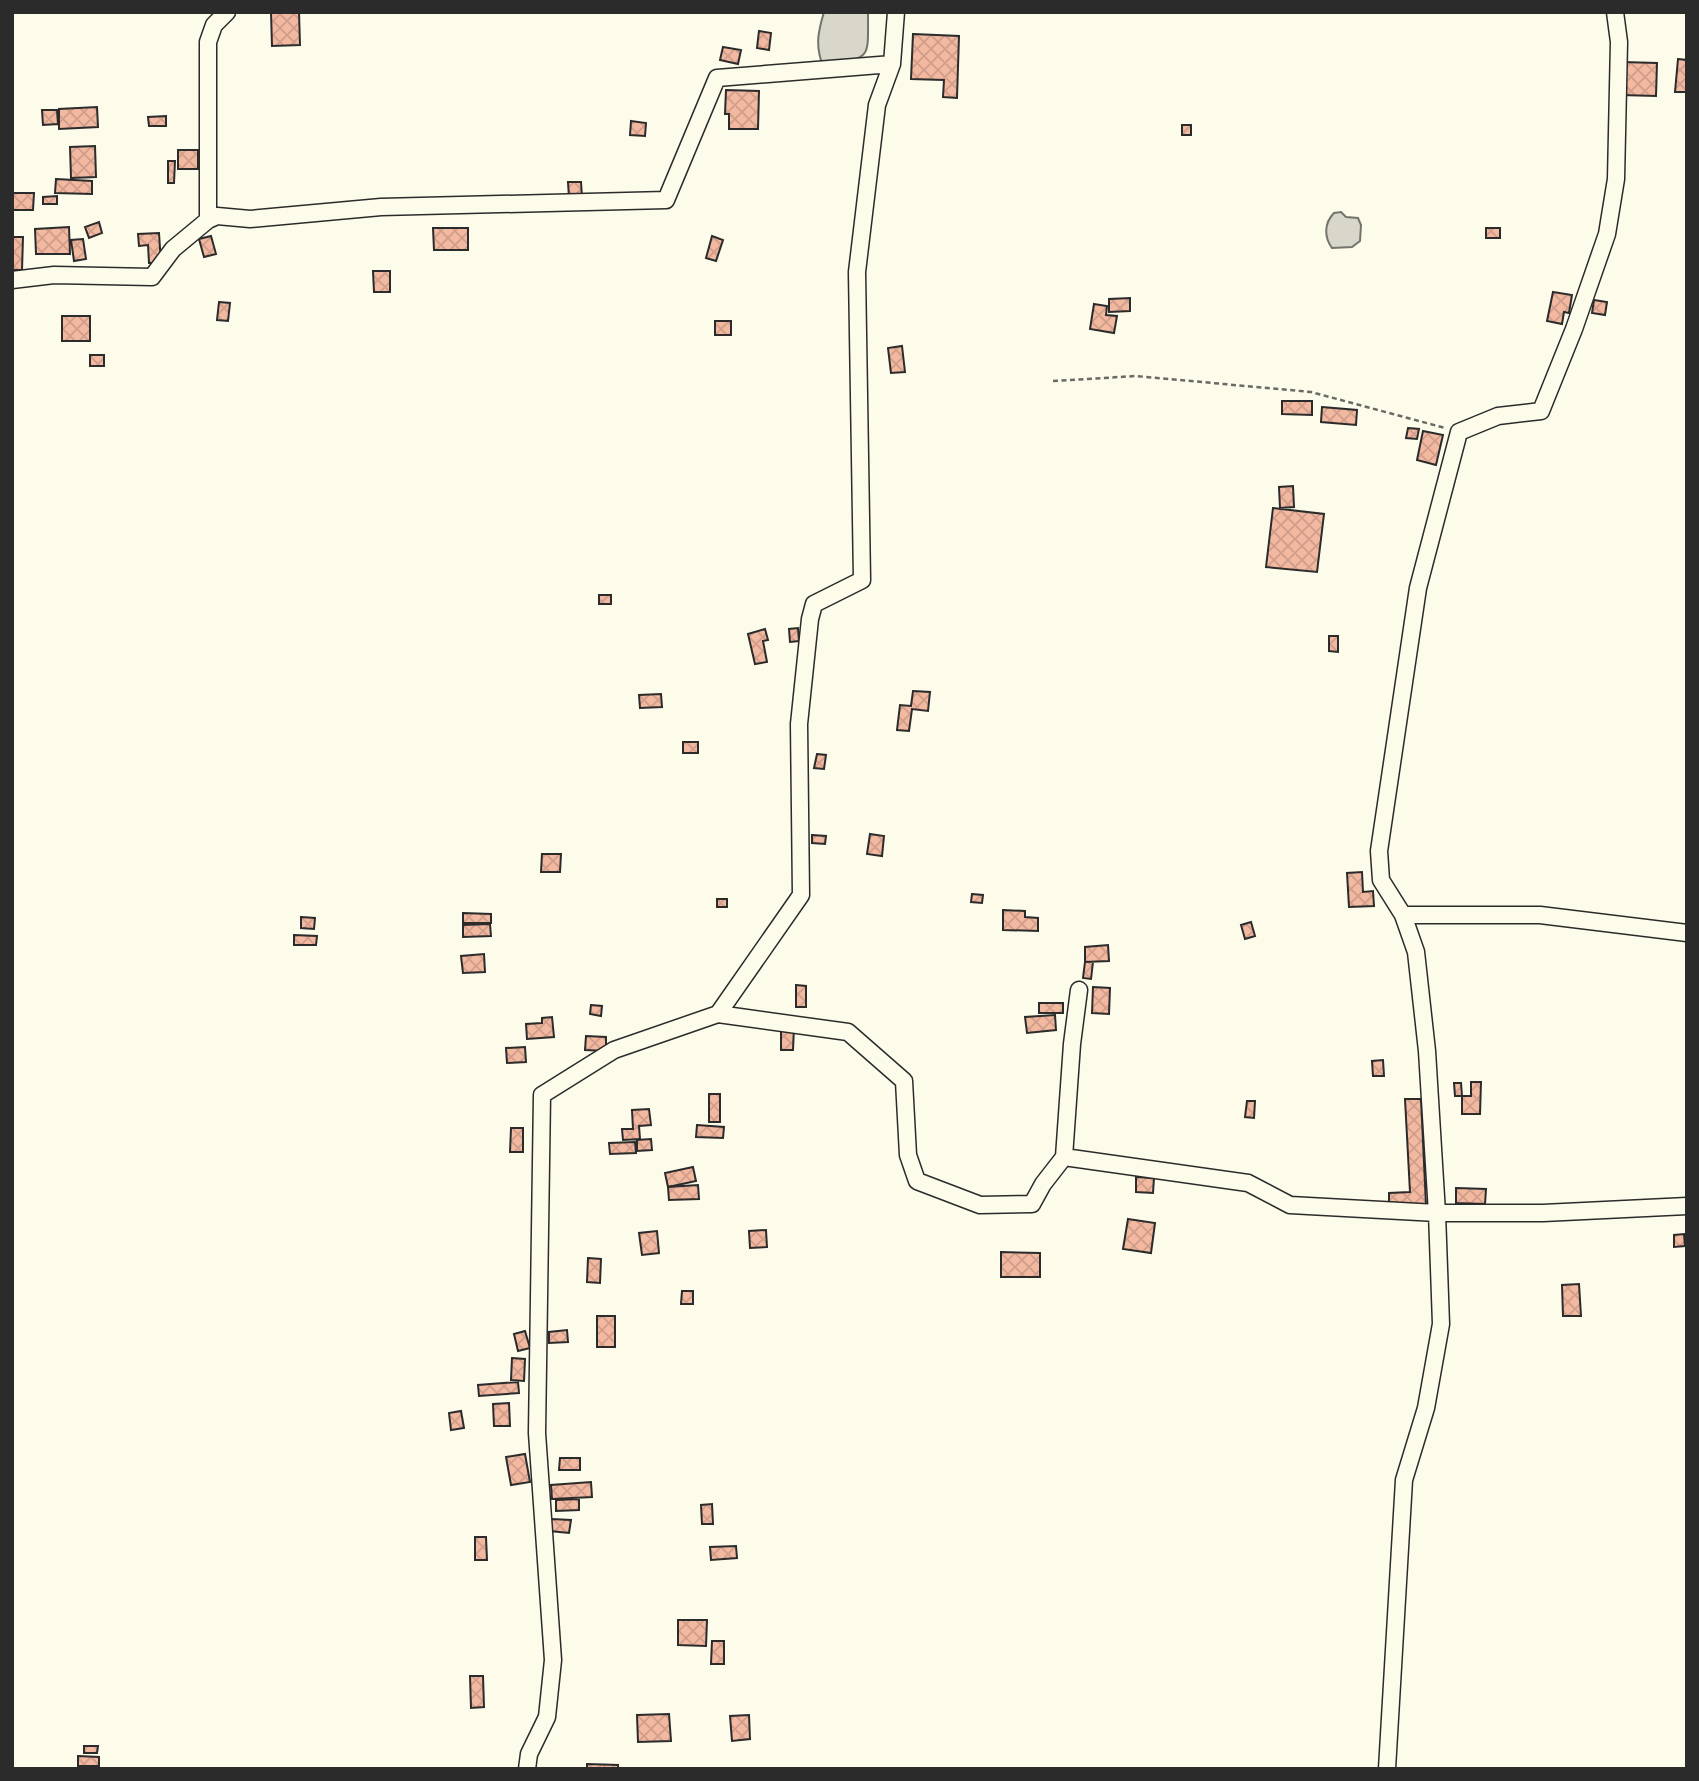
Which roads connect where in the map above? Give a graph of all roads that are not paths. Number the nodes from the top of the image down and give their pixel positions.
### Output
1 (227, 12) edge
2 (896, 12) edge
3 (1615, 12) edge
4 (892, 64) junction
5 (208, 220) junction
6 (12, 280) edge
7 (1403, 915) junction
8 (1687, 933) edge
9 (1079, 990) dead end
10 (718, 1014) junction
11 (1064, 1157) junction
12 (1687, 1206) edge
13 (1437, 1213) junction
14 (527, 1769) edge
15 (1387, 1769) edge

1 - 5 street
2 - 4 street
3 - 7 street
4 - 5 street
4 - 10 street
5 - 6 street
7 - 8 street
7 - 13 street
9 - 11 street
10 - 11 street
10 - 14 street
11 - 13 street
12 - 13 street
13 - 15 street

